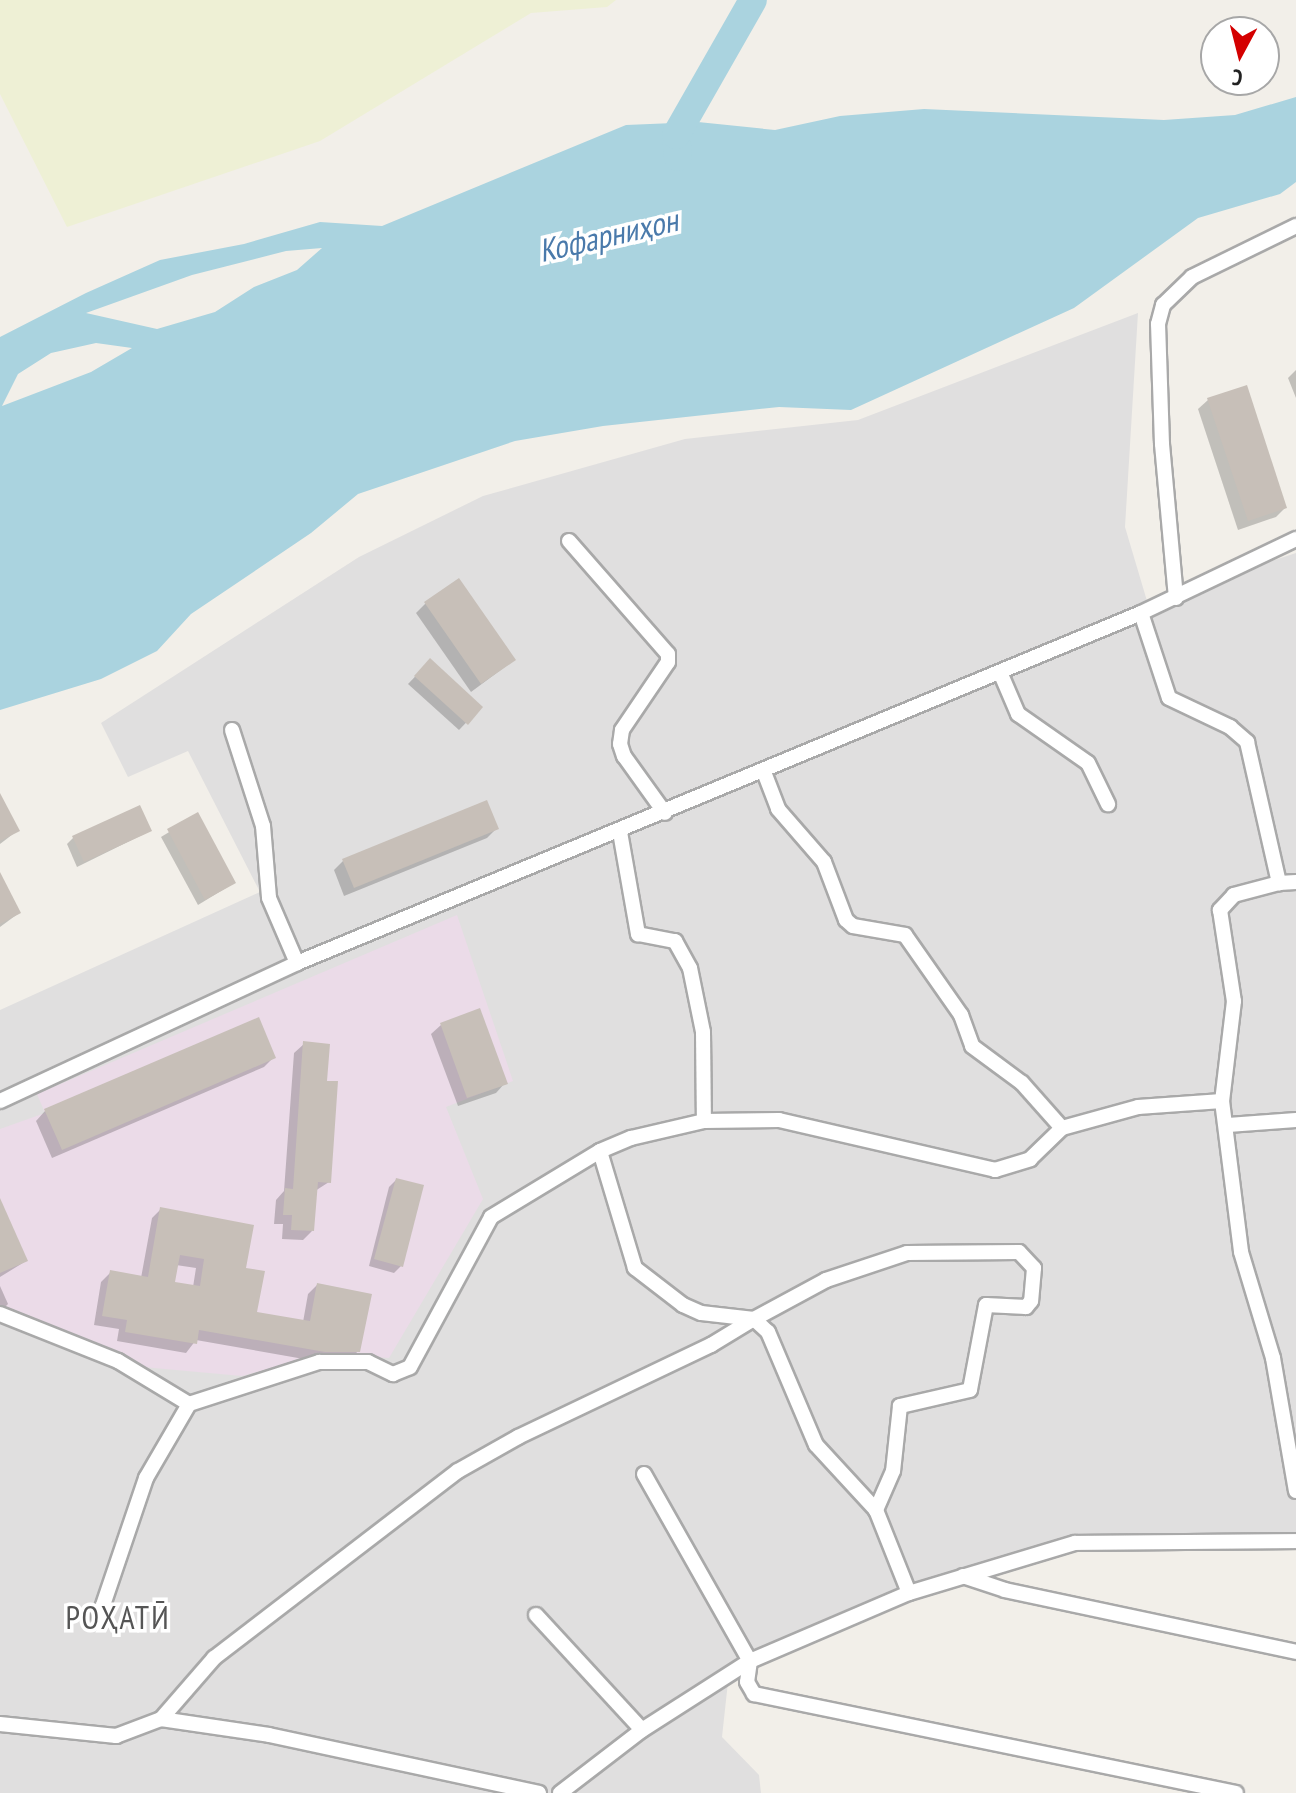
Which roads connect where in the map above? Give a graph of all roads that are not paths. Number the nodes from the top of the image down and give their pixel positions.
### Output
1 (1296, 226) edge
2 (1296, 539) edge
3 (569, 541) dead end
4 (1176, 598) junction
5 (1141, 613) junction
6 (1000, 672) junction
7 (232, 730) dead end
8 (764, 772) junction
9 (1108, 804) dead end
10 (665, 813) junction
11 (620, 832) junction
12 (1291, 886) edge
13 (297, 963) junction
14 (0, 1101) edge
15 (1222, 1101) junction
16 (1296, 1120) edge
17 (704, 1121) junction
18 (1228, 1125) junction
19 (1062, 1128) junction
20 (600, 1151) junction
21 (0, 1314) edge
22 (754, 1319) junction
23 (189, 1404) junction
24 (644, 1474) dead end
25 (1296, 1491) edge
26 (876, 1510) junction
27 (1296, 1541) edge
28 (963, 1576) junction
29 (909, 1593) junction
30 (536, 1615) dead end
31 (99, 1617) dead end
32 (1296, 1652) edge
33 (750, 1661) junction
34 (161, 1719) junction
35 (0, 1724) edge
36 (642, 1730) junction
37 (539, 1793) edge
38 (560, 1793) edge
39 (1236, 1793) edge

1 - 4 street
2 - 4 street
3 - 10 street
4 - 5 street
5 - 6 street
5 - 12 street
6 - 8 street
6 - 9 street
7 - 13 street
8 - 10 street
8 - 19 street
10 - 11 street
11 - 13 street
11 - 17 street
12 - 15 street
13 - 14 street
15 - 18 street
15 - 19 street
16 - 18 street
17 - 19 street
17 - 20 street
18 - 25 street
20 - 22 street
20 - 23 street
21 - 23 street
22 - 26 street
22 - 26 street
22 - 34 street
23 - 31 street
24 - 33 street
26 - 29 street
27 - 28 street
28 - 29 street
28 - 32 street
29 - 33 street
30 - 36 street
33 - 36 street
33 - 39 street
34 - 35 street
34 - 37 street
36 - 38 street

